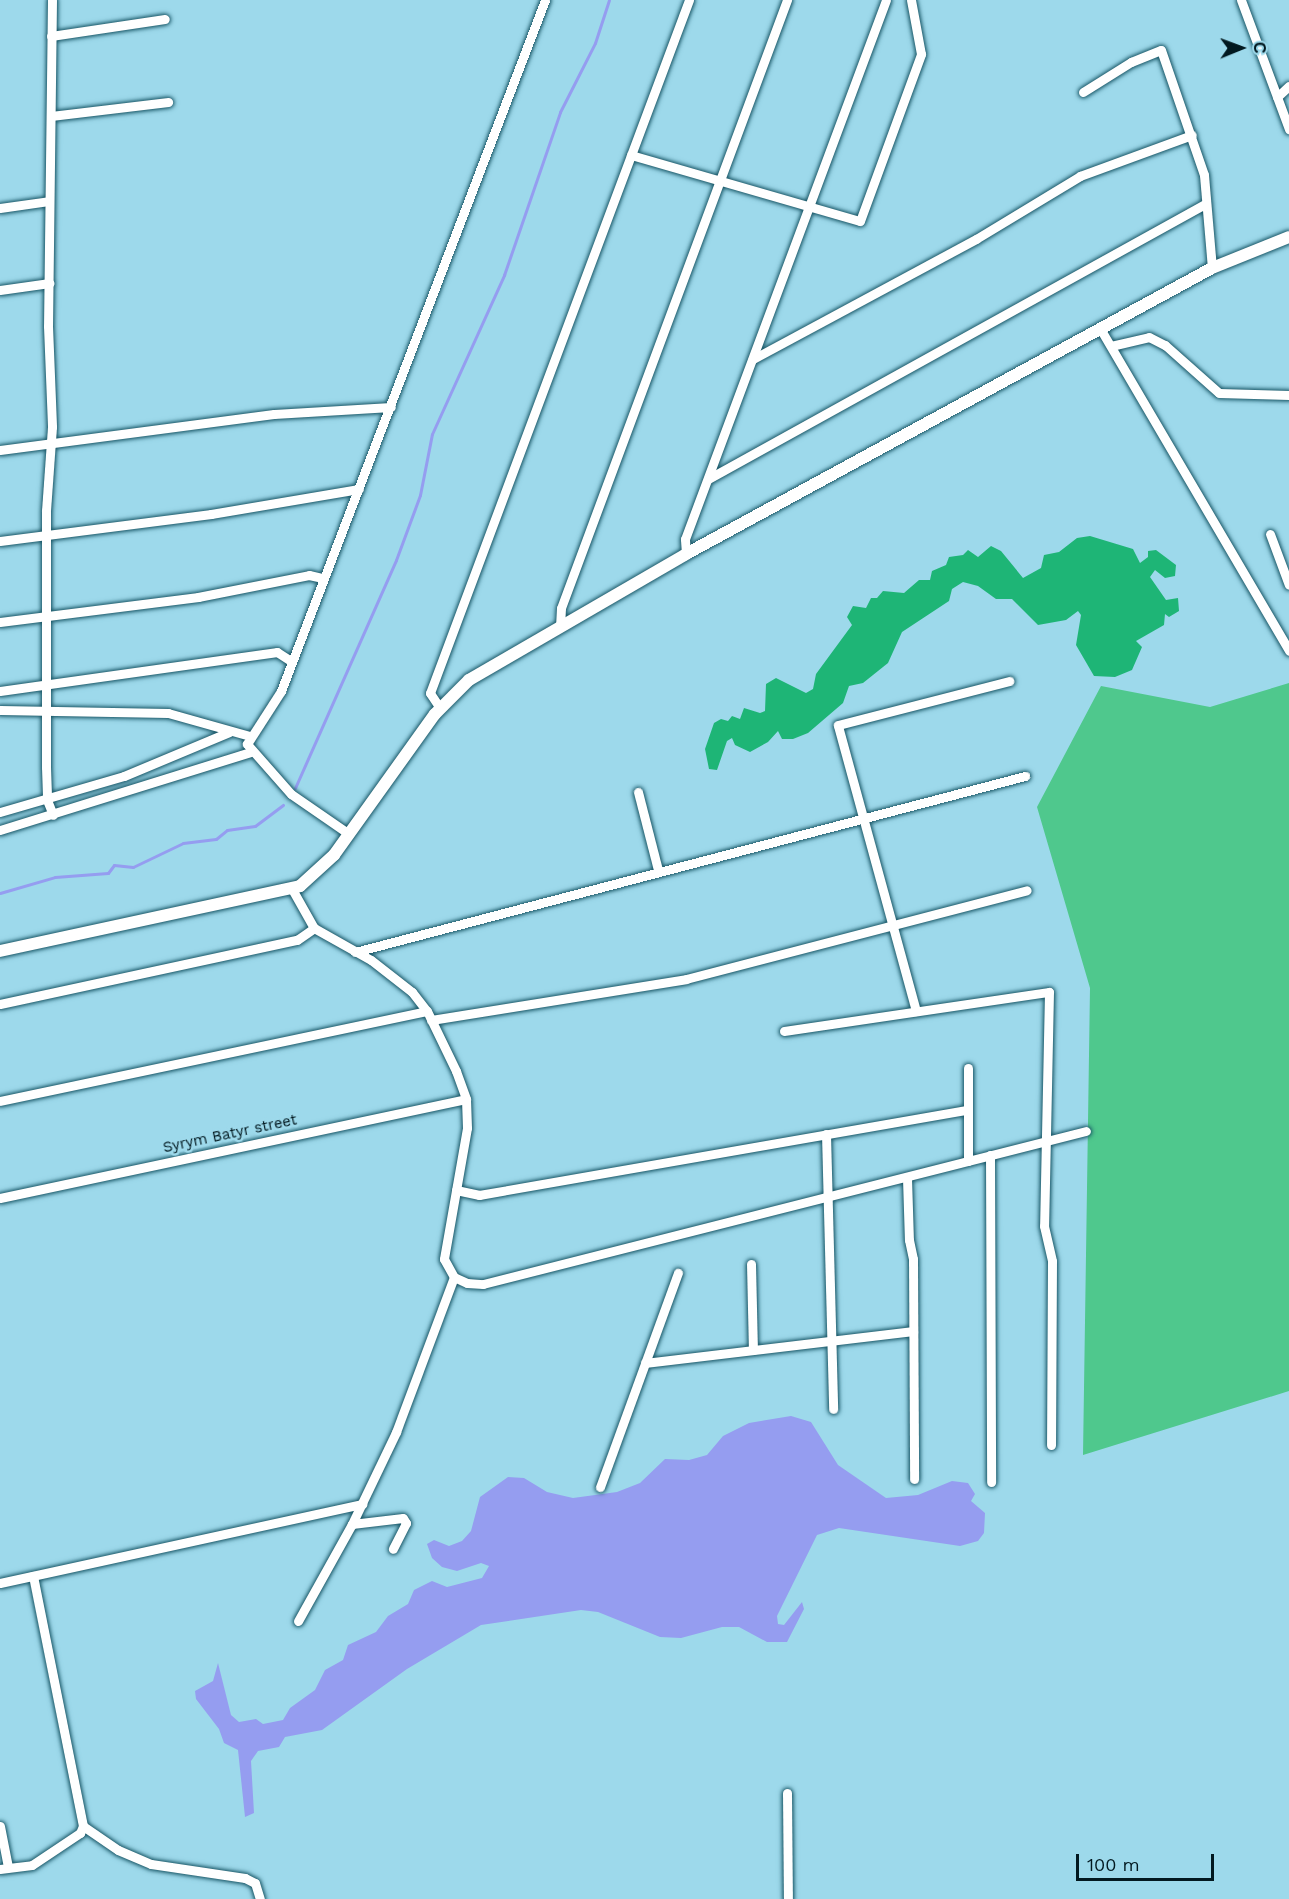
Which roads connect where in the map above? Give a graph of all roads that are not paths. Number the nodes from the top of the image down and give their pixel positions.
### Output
1 (52, 0) edge
2 (545, 0) edge
3 (689, 0) edge
4 (788, 0) edge
5 (886, 0) edge
6 (911, 0) edge
7 (1241, 0) edge
8 (165, 20) dead end
9 (51, 36) junction
10 (1289, 86) edge
11 (1083, 92) dead end
12 (1277, 96) junction
13 (168, 102) dead end
14 (51, 116) junction
15 (1289, 129) edge
16 (1192, 135) junction
17 (631, 155) junction
18 (721, 181) junction
19 (49, 201) junction
20 (1205, 204) junction
21 (811, 207) junction
22 (0, 208) edge
23 (1289, 237) edge
24 (1212, 268) junction
25 (50, 283) junction
26 (0, 290) edge
27 (1101, 330) junction
28 (1111, 346) junction
29 (753, 359) junction
30 (1289, 395) edge
31 (391, 407) junction
32 (51, 443) junction
33 (0, 450) edge
34 (708, 479) junction
35 (359, 489) junction
36 (1270, 534) dead end
37 (48, 536) junction
38 (0, 541) edge
39 (1289, 553) edge
40 (686, 554) junction
41 (1283, 566) junction
42 (322, 578) junction
43 (1289, 585) edge
44 (48, 617) junction
45 (0, 622) edge
46 (560, 627) junction
47 (1289, 651) edge
48 (291, 661) junction
49 (1009, 681) dead end
50 (48, 685) junction
51 (0, 691) edge
52 (440, 708) junction
53 (0, 710) edge
54 (47, 711) junction
55 (229, 732) junction
56 (250, 736) junction
57 (250, 752) junction
58 (1024, 776) dead end
59 (638, 792) dead end
60 (47, 800) junction
61 (0, 812) edge
62 (53, 815) junction
63 (863, 817) junction
64 (0, 830) edge
65 (349, 834) junction
66 (658, 870) junction
67 (292, 889) junction
68 (1027, 890) dead end
69 (893, 926) junction
70 (314, 928) junction
71 (0, 951) edge
72 (355, 952) junction
73 (0, 1004) edge
74 (427, 1011) junction
75 (916, 1011) junction
76 (432, 1020) junction
77 (784, 1031) dead end
78 (968, 1068) dead end
79 (466, 1100) junction
80 (0, 1101) edge
81 (967, 1110) junction
82 (1086, 1131) dead end
83 (826, 1134) junction
84 (1046, 1142) junction
85 (990, 1155) junction
86 (968, 1161) junction
87 (907, 1178) junction
88 (456, 1190) junction
89 (828, 1197) junction
90 (0, 1198) edge
91 (751, 1264) dead end
92 (678, 1273) dead end
93 (454, 1277) junction
94 (913, 1331) junction
95 (832, 1340) junction
96 (753, 1350) junction
97 (645, 1363) junction
98 (834, 1409) dead end
99 (1051, 1444) dead end
100 (914, 1479) dead end
101 (991, 1482) dead end
102 (600, 1487) dead end
103 (362, 1504) junction
104 (352, 1524) junction
105 (393, 1549) dead end
106 (33, 1576) junction
107 (0, 1583) edge
108 (298, 1621) dead end
109 (787, 1793) dead end
110 (0, 1826) edge
111 (83, 1826) junction
112 (4, 1868) edge
113 (260, 1899) edge
114 (788, 1899) edge

1 - 9 street
2 - 31 street
3 - 17 street
4 - 18 street
5 - 21 street
6 - 21 street
7 - 12 street
8 - 9 street
9 - 14 street
10 - 12 street
11 - 16 street
12 - 15 street
13 - 14 street
14 - 19 street
16 - 20 street
16 - 29 street
17 - 18 street
17 - 52 street
18 - 21 street
18 - 46 street
19 - 22 street
19 - 25 street
20 - 24 street
20 - 34 street
21 - 29 street
23 - 24 main road
24 - 27 main road
25 - 26 street
25 - 32 street
27 - 28 street
27 - 40 main road
28 - 30 street
28 - 47 street
29 - 34 street
31 - 32 street
31 - 35 street
32 - 33 street
32 - 37 street
34 - 40 street
35 - 37 street
35 - 42 street
36 - 41 street
37 - 38 street
37 - 44 street
39 - 41 street
40 - 46 main road
41 - 43 street
42 - 44 street
42 - 48 street
44 - 45 street
44 - 50 street
46 - 52 main road
48 - 50 street
48 - 56 street
49 - 63 street
50 - 51 street
50 - 54 street
52 - 65 main road
53 - 54 street
54 - 55 street
54 - 60 street
55 - 56 street
55 - 60 street
56 - 57 street
57 - 62 street
57 - 65 street
58 - 63 street
59 - 66 street
60 - 61 street
60 - 62 street
62 - 64 street
63 - 66 street
63 - 69 street
65 - 67 main road
66 - 72 street
67 - 70 street
67 - 71 main road
68 - 69 street
69 - 75 street
69 - 76 street
70 - 72 street
70 - 73 street
72 - 74 street
74 - 76 street
74 - 80 street
75 - 77 street
75 - 84 street
76 - 79 street
78 - 81 street
79 - 88 street
79 - 90 street, Syrym Batyr street
81 - 83 street
81 - 86 street
82 - 84 street
83 - 88 street
83 - 89 street
84 - 85 street
84 - 99 street
85 - 86 street
85 - 101 street
86 - 87 street
87 - 89 street
87 - 94 street
88 - 93 street
89 - 93 street
89 - 95 street
91 - 96 street
92 - 97 street
93 - 103 street
94 - 95 street
94 - 100 street
95 - 96 street
95 - 98 street
96 - 97 street
97 - 102 street
103 - 104 street
103 - 106 street
104 - 105 street
104 - 108 street
106 - 107 street
106 - 111 street
109 - 114 street
110 - 112 street
111 - 112 street
111 - 113 street

